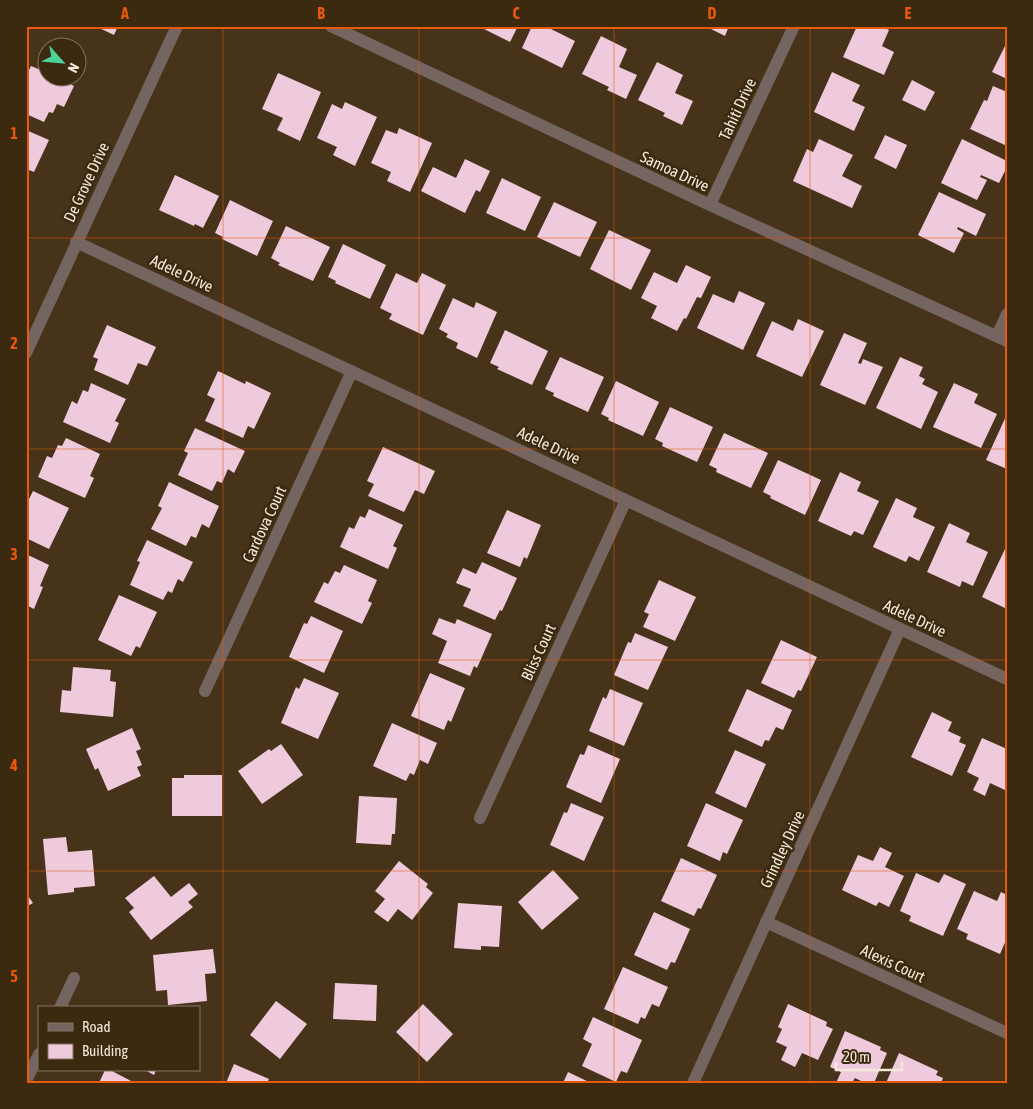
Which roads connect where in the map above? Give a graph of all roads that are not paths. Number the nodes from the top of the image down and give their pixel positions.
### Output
1 (176, 26) edge
2 (331, 26) edge
3 (794, 26) edge
4 (710, 205) junction
5 (76, 242) junction
6 (1007, 314) edge
7 (1002, 339) edge
8 (26, 353) edge
9 (352, 371) junction
10 (626, 500) junction
11 (900, 629) junction
12 (1007, 679) edge
13 (205, 691) dead end
14 (480, 818) dead end
15 (766, 922) junction
16 (74, 978) dead end
17 (61, 1006) edge
18 (1007, 1033) edge
19 (38, 1056) edge
20 (26, 1081) edge
21 (693, 1083) edge

1 - 5 street, De Grove Drive
2 - 4 street, Samoa Drive
3 - 4 street, Tahiti Drive
4 - 7 street, Samoa Drive
5 - 8 street, De Grove Drive
5 - 9 street, Adele Drive
6 - 7 street
9 - 10 street, Adele Drive
9 - 13 street, Cardova Court
10 - 11 street, Adele Drive
10 - 14 street, Bliss Court
11 - 12 street, Adele Drive
11 - 15 street, Grindley Drive
15 - 18 street, Alexis Court
15 - 21 street, Grindley Drive
16 - 17 street
19 - 20 street

